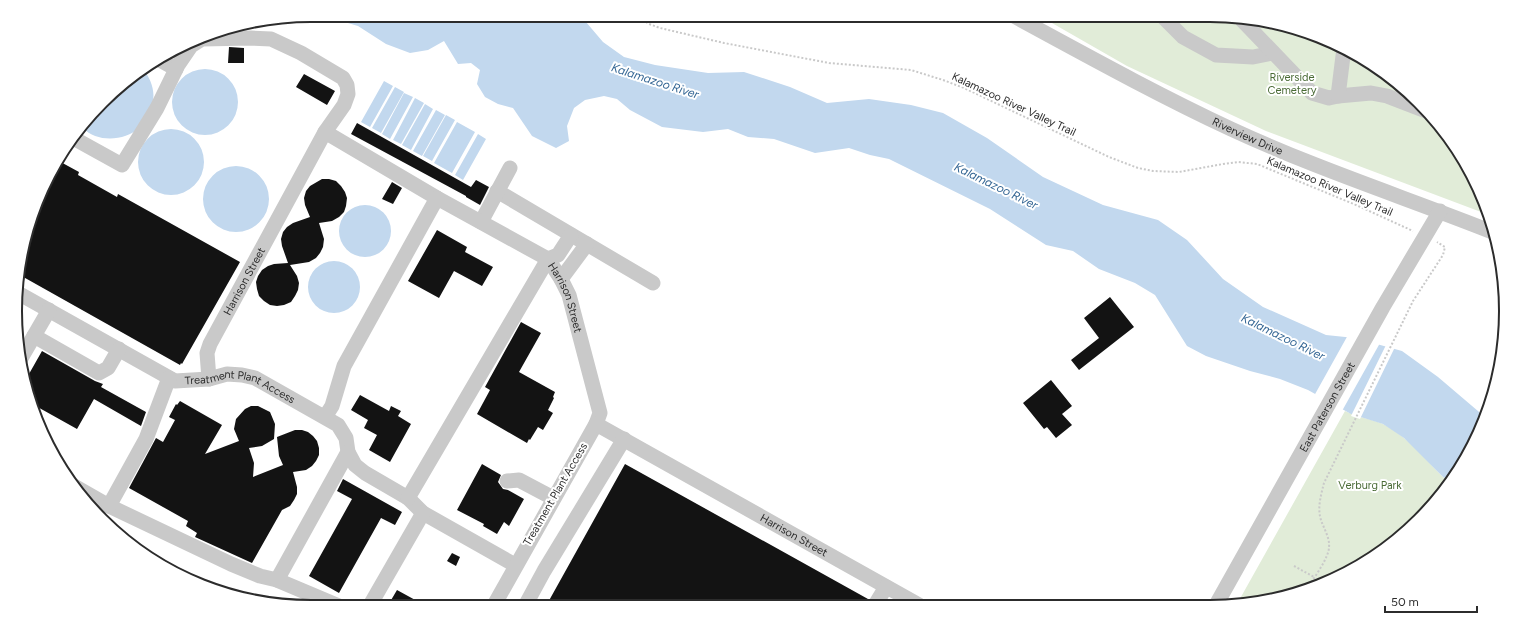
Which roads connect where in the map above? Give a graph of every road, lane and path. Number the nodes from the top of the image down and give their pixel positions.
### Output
1 (646, 22) edge
2 (1025, 22) edge
3 (1168, 22) edge
4 (1246, 24) edge
5 (215, 38) edge
6 (189, 49) edge
7 (1273, 53) junction
8 (1343, 55) edge
9 (164, 62) edge
10 (176, 69) junction
11 (1338, 96) junction
12 (1412, 105) edge
13 (325, 132) junction
14 (78, 141) edge
15 (510, 168) dead end
16 (497, 191) junction
17 (437, 198) junction
18 (1440, 211) junction
19 (481, 222) junction
20 (1487, 230) edge
21 (571, 235) junction
22 (1426, 237) junction
23 (587, 244) junction
24 (548, 259) junction
25 (561, 279) junction
26 (653, 283) dead end
27 (23, 296) edge
28 (49, 310) junction
29 (34, 336) junction
30 (119, 349) junction
31 (25, 352) edge
32 (169, 378) junction
33 (209, 379) junction
34 (325, 417) junction
35 (596, 424) junction
36 (624, 439) junction
37 (348, 452) junction
38 (507, 481) dead end
39 (87, 494) edge
40 (408, 498) junction
41 (553, 498) junction
42 (109, 506) junction
43 (423, 513) junction
44 (516, 565) junction
45 (1294, 566) dead end
46 (1314, 577) junction
47 (277, 580) junction
48 (1311, 582) edge
49 (886, 586) junction
50 (324, 600) edge
51 (373, 600) edge
52 (496, 600) edge
53 (528, 600) edge
54 (879, 600) edge
55 (910, 600) edge
56 (1219, 600) edge

1 - 22 path, Kalamazoo River Valley Trail
2 - 18 street, Riverview Drive
3 - 7 street
4 - 7 street
5 - 13 street
6 - 10 street
7 - 11 street
8 - 11 street
9 - 10 street
10 - 14 street
11 - 12 street
13 - 17 street, Harrison Street
13 - 33 street, Harrison Street
15 - 16 street
16 - 19 street
16 - 21 street
17 - 19 street, Harrison Street
17 - 34 street
18 - 20 street, Riverview Drive
18 - 22 street, East Paterson Street
19 - 24 street, Harrison Street
21 - 23 street
21 - 24 street
22 - 46 path, Kalamazoo River Valley Trail
22 - 56 street, East Paterson Street
23 - 25 street
23 - 26 street
24 - 25 street, Harrison Street
24 - 40 street
25 - 35 street, Harrison Street
27 - 28 street, Treatment Plant Access
28 - 29 street
28 - 30 street, Treatment Plant Access
29 - 30 street
29 - 31 street
30 - 32 street, Treatment Plant Access
32 - 33 street, Treatment Plant Access
32 - 42 street
33 - 34 street, Treatment Plant Access
34 - 37 street, Treatment Plant Access
35 - 36 street, Harrison Street
35 - 41 street, Treatment Plant Access
36 - 49 street, Harrison Street
36 - 53 street
37 - 40 street, Treatment Plant Access
37 - 47 street
38 - 41 street
39 - 42 street
40 - 43 street, Treatment Plant Access
41 - 44 street, Treatment Plant Access
42 - 47 street
43 - 44 street, Treatment Plant Access
43 - 51 street
44 - 52 street, Treatment Plant Access
45 - 46 path
46 - 48 path, Kalamazoo River Valley Trail
47 - 50 street
49 - 54 street
49 - 55 street, Harrison Street

